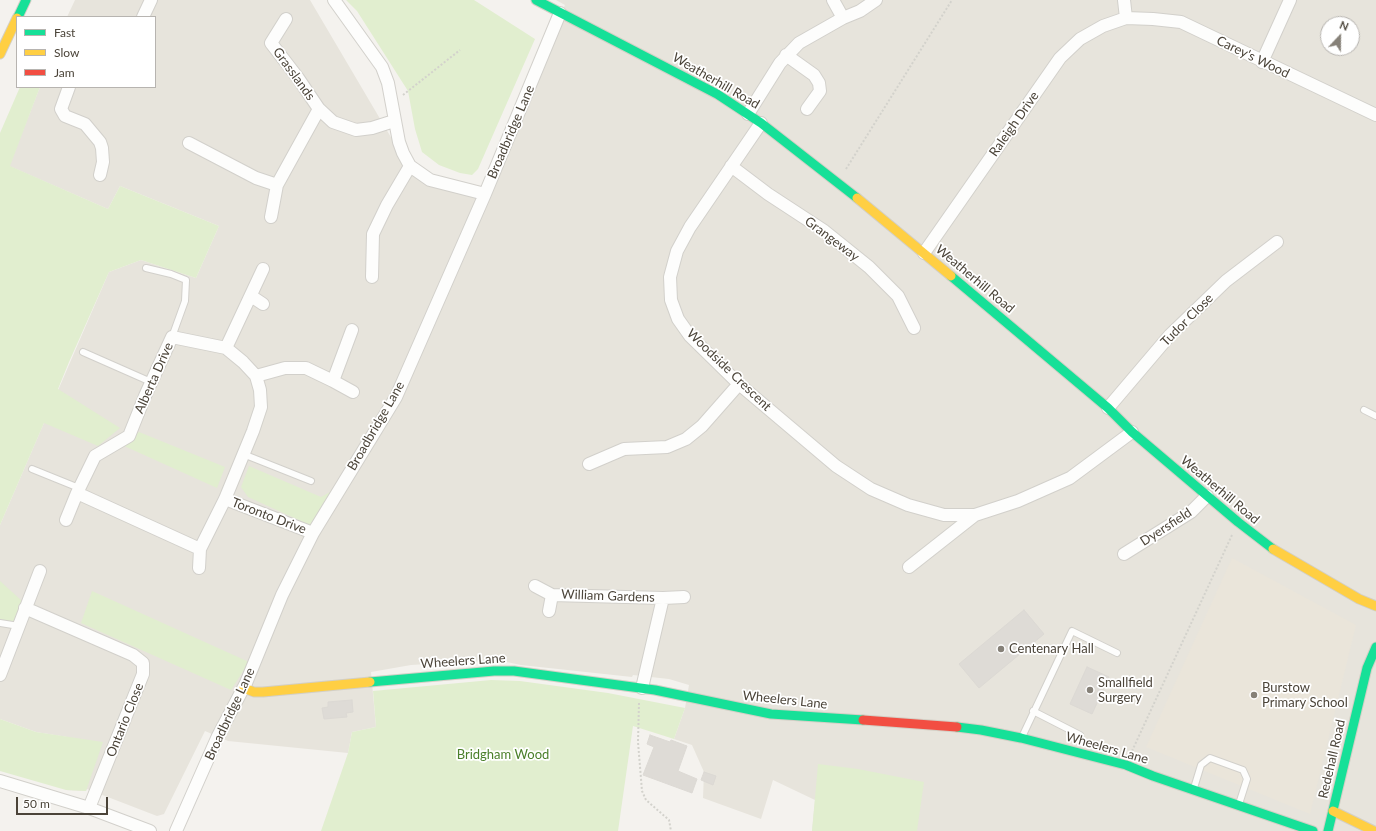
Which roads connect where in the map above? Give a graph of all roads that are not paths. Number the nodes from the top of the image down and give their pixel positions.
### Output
1 (26, 0) edge
2 (151, 0) edge
3 (334, 0) edge
4 (536, 0) edge
5 (833, 0) edge
6 (876, 0) edge
7 (1124, 0) edge
8 (1290, 0) edge
9 (560, 13) junction
10 (18, 16) edge
11 (143, 16) edge
12 (843, 18) junction
13 (1126, 18) junction
14 (286, 19) dead end
15 (16, 20) edge
16 (0, 54) edge
17 (786, 55) junction
18 (1262, 62) junction
19 (69, 88) edge
20 (319, 109) junction
21 (807, 109) dead end
22 (748, 114) junction
23 (1376, 115) edge
24 (394, 121) junction
25 (761, 123) junction
26 (189, 143) dead end
27 (410, 166) junction
28 (731, 166) junction
29 (100, 175) dead end
30 (277, 185) junction
31 (485, 194) junction
32 (271, 217) dead end
33 (1277, 242) dead end
34 (924, 253) junction
35 (146, 268) dead end
36 (263, 269) dead end
37 (372, 277) dead end
38 (251, 296) junction
39 (263, 304) dead end
40 (914, 328) dead end
41 (352, 330) dead end
42 (172, 337) junction
43 (226, 348) junction
44 (83, 352) dead end
45 (256, 376) junction
46 (334, 381) junction
47 (151, 382) junction
48 (740, 384) junction
49 (352, 392) dead end
50 (1108, 408) junction
51 (1364, 410) dead end
52 (1376, 416) edge
53 (1132, 432) junction
54 (243, 454) junction
55 (589, 464) dead end
56 (32, 469) dead end
57 (311, 481) dead end
58 (78, 490) junction
59 (1207, 496) junction
60 (225, 500) junction
61 (975, 515) junction
62 (66, 520) dead end
63 (313, 533) junction
64 (200, 550) junction
65 (1124, 554) dead end
66 (909, 567) dead end
67 (199, 568) dead end
68 (40, 571) dead end
69 (535, 586) dead end
70 (552, 595) junction
71 (684, 597) dead end
72 (663, 598) junction
73 (1376, 606) edge
74 (25, 608) junction
75 (549, 611) dead end
76 (0, 623) edge
77 (19, 626) junction
78 (1376, 647) edge
79 (1117, 653) dead end
80 (0, 676) edge
81 (244, 688) junction
82 (642, 688) junction
83 (1034, 711) junction
84 (1080, 735) dead end
85 (1022, 738) junction
86 (0, 781) edge
87 (1194, 790) junction
88 (1238, 805) junction
89 (89, 808) junction
90 (1333, 812) junction
91 (150, 831) edge
92 (176, 831) edge
93 (1313, 831) edge
94 (1328, 831) edge
95 (1374, 831) edge

1 - 10 main road
2 - 11 street
3 - 24 street
4 - 9 main road, Weatherhill Road
5 - 12 street
6 - 12 street
7 - 13 street
8 - 18 street
9 - 22 main road, Weatherhill Road
9 - 31 street, Broadbridge Lane
12 - 17 street
13 - 18 street, Carey's Wood
13 - 34 street, Raleigh Drive
14 - 20 street, Grasslands
15 - 16 main road
17 - 21 street
17 - 22 street
18 - 23 street, Carey's Wood
19 - 29 street
20 - 24 street, Grasslands
20 - 30 street, Grasslands
22 - 25 main road, Weatherhill Road
24 - 27 street
25 - 28 street, Woodside Crescent
25 - 34 main road, Weatherhill Road
26 - 30 street
27 - 31 street
27 - 37 street
28 - 40 street, Grangeway
28 - 48 street, Woodside Crescent
30 - 32 street, Grasslands
31 - 63 street, Broadbridge Lane
33 - 50 street, Tudor Close
34 - 50 main road, Weatherhill Road
35 - 42 lane
36 - 38 street
38 - 39 street
38 - 43 street
41 - 46 street
42 - 43 street, Alberta Drive
42 - 47 street, Alberta Drive
43 - 45 street, Alberta Drive
44 - 47 lane
45 - 46 street
45 - 54 street
46 - 49 street
47 - 58 street, Alberta Drive
48 - 55 street
48 - 61 street, Woodside Crescent
50 - 53 main road, Weatherhill Road
51 - 52 lane
53 - 59 main road, Weatherhill Road
53 - 61 street, Woodside Crescent
54 - 57 lane
54 - 60 street
56 - 58 lane
58 - 62 street
58 - 64 street
59 - 65 street, Dyersfield
59 - 73 main road, Weatherhill Road
60 - 63 street, Toronto Drive
60 - 64 street
61 - 66 street, Woodside Crescent
63 - 81 street, Broadbridge Lane
64 - 67 street
68 - 74 street
69 - 70 street, William Gardens
70 - 72 street, William Gardens
70 - 75 street, William Gardens
71 - 72 street, William Gardens
72 - 82 street, William Gardens
74 - 77 street
74 - 89 street, Ontario Close
76 - 77 lane
77 - 80 street
78 - 90 main road, Redehall Road
79 - 83 lane
81 - 82 main road, Wheelers Lane
81 - 92 street, Broadbridge Lane
82 - 85 main road, Wheelers Lane
83 - 84 lane
83 - 85 lane
85 - 87 main road, Wheelers Lane
86 - 89 street
87 - 88 main road, Wheelers Lane
87 - 88 lane
88 - 93 main road, Wheelers Lane
89 - 91 street
90 - 94 main road, Redehall Road
90 - 95 main road

